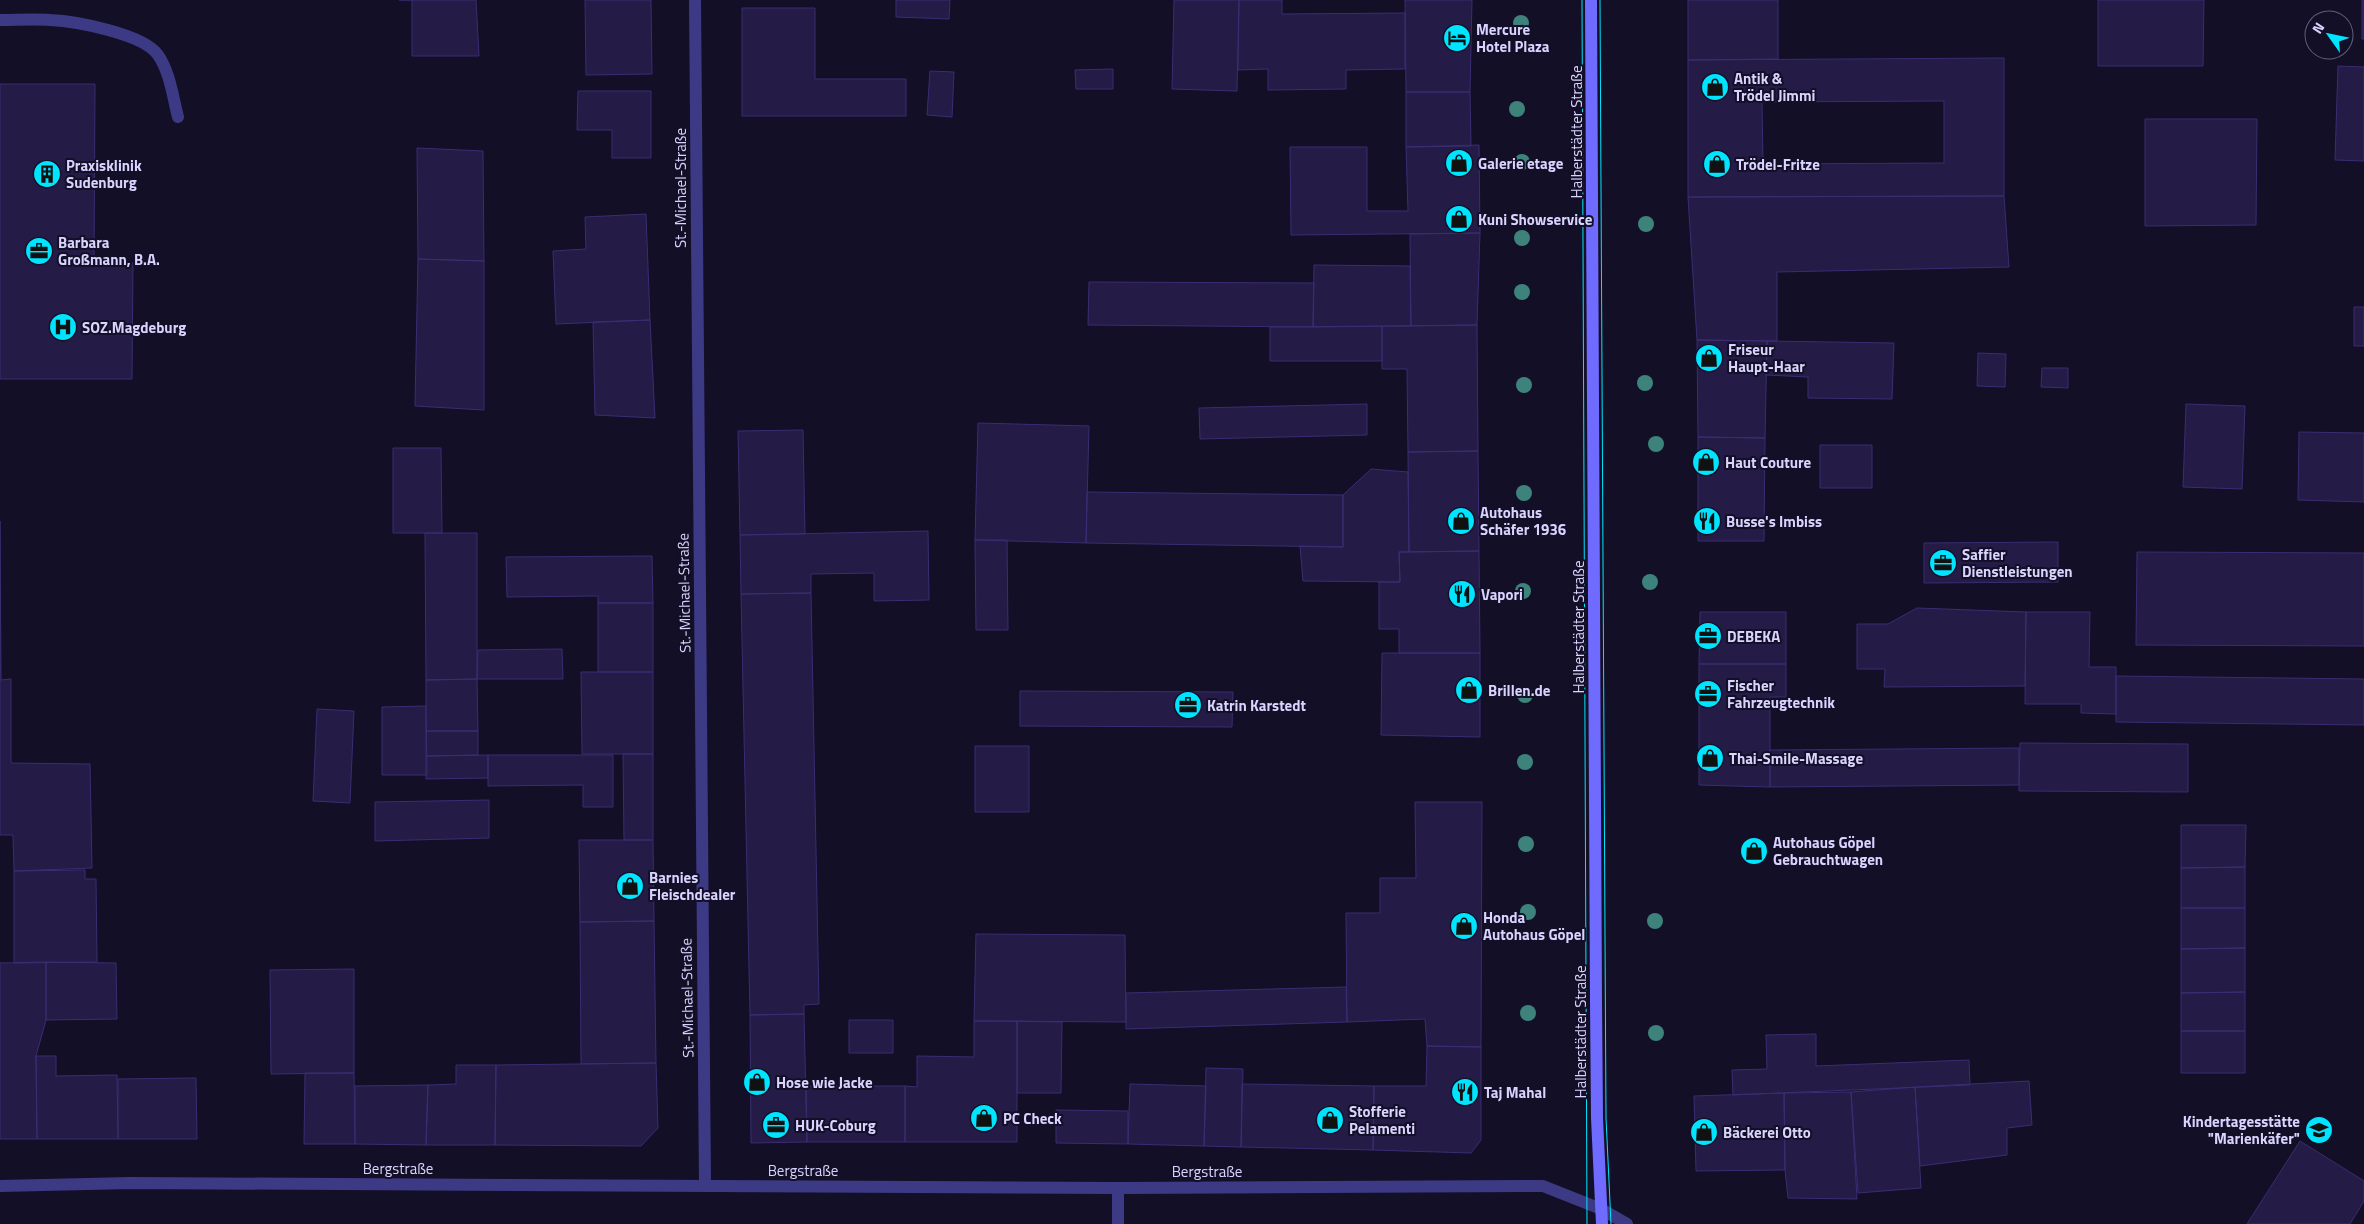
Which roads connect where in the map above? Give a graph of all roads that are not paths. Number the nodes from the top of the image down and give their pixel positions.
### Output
1 (695, 0) edge
2 (1591, 0) edge
3 (0, 20) edge
4 (178, 117) dead end
5 (705, 1185) junction
6 (0, 1186) edge
7 (1118, 1188) junction
8 (1600, 1208) junction
9 (1118, 1224) edge
10 (1602, 1224) edge
11 (1627, 1224) edge

1 - 5 street, St.-Michael-Straße
2 - 8 street, Halberstädter Straße
3 - 4 street
5 - 6 street, Bergstraße
5 - 7 street, Bergstraße
7 - 8 street, Bergstraße
7 - 9 street
8 - 10 street, Halberstädter Straße
8 - 11 street, Bergstraße

